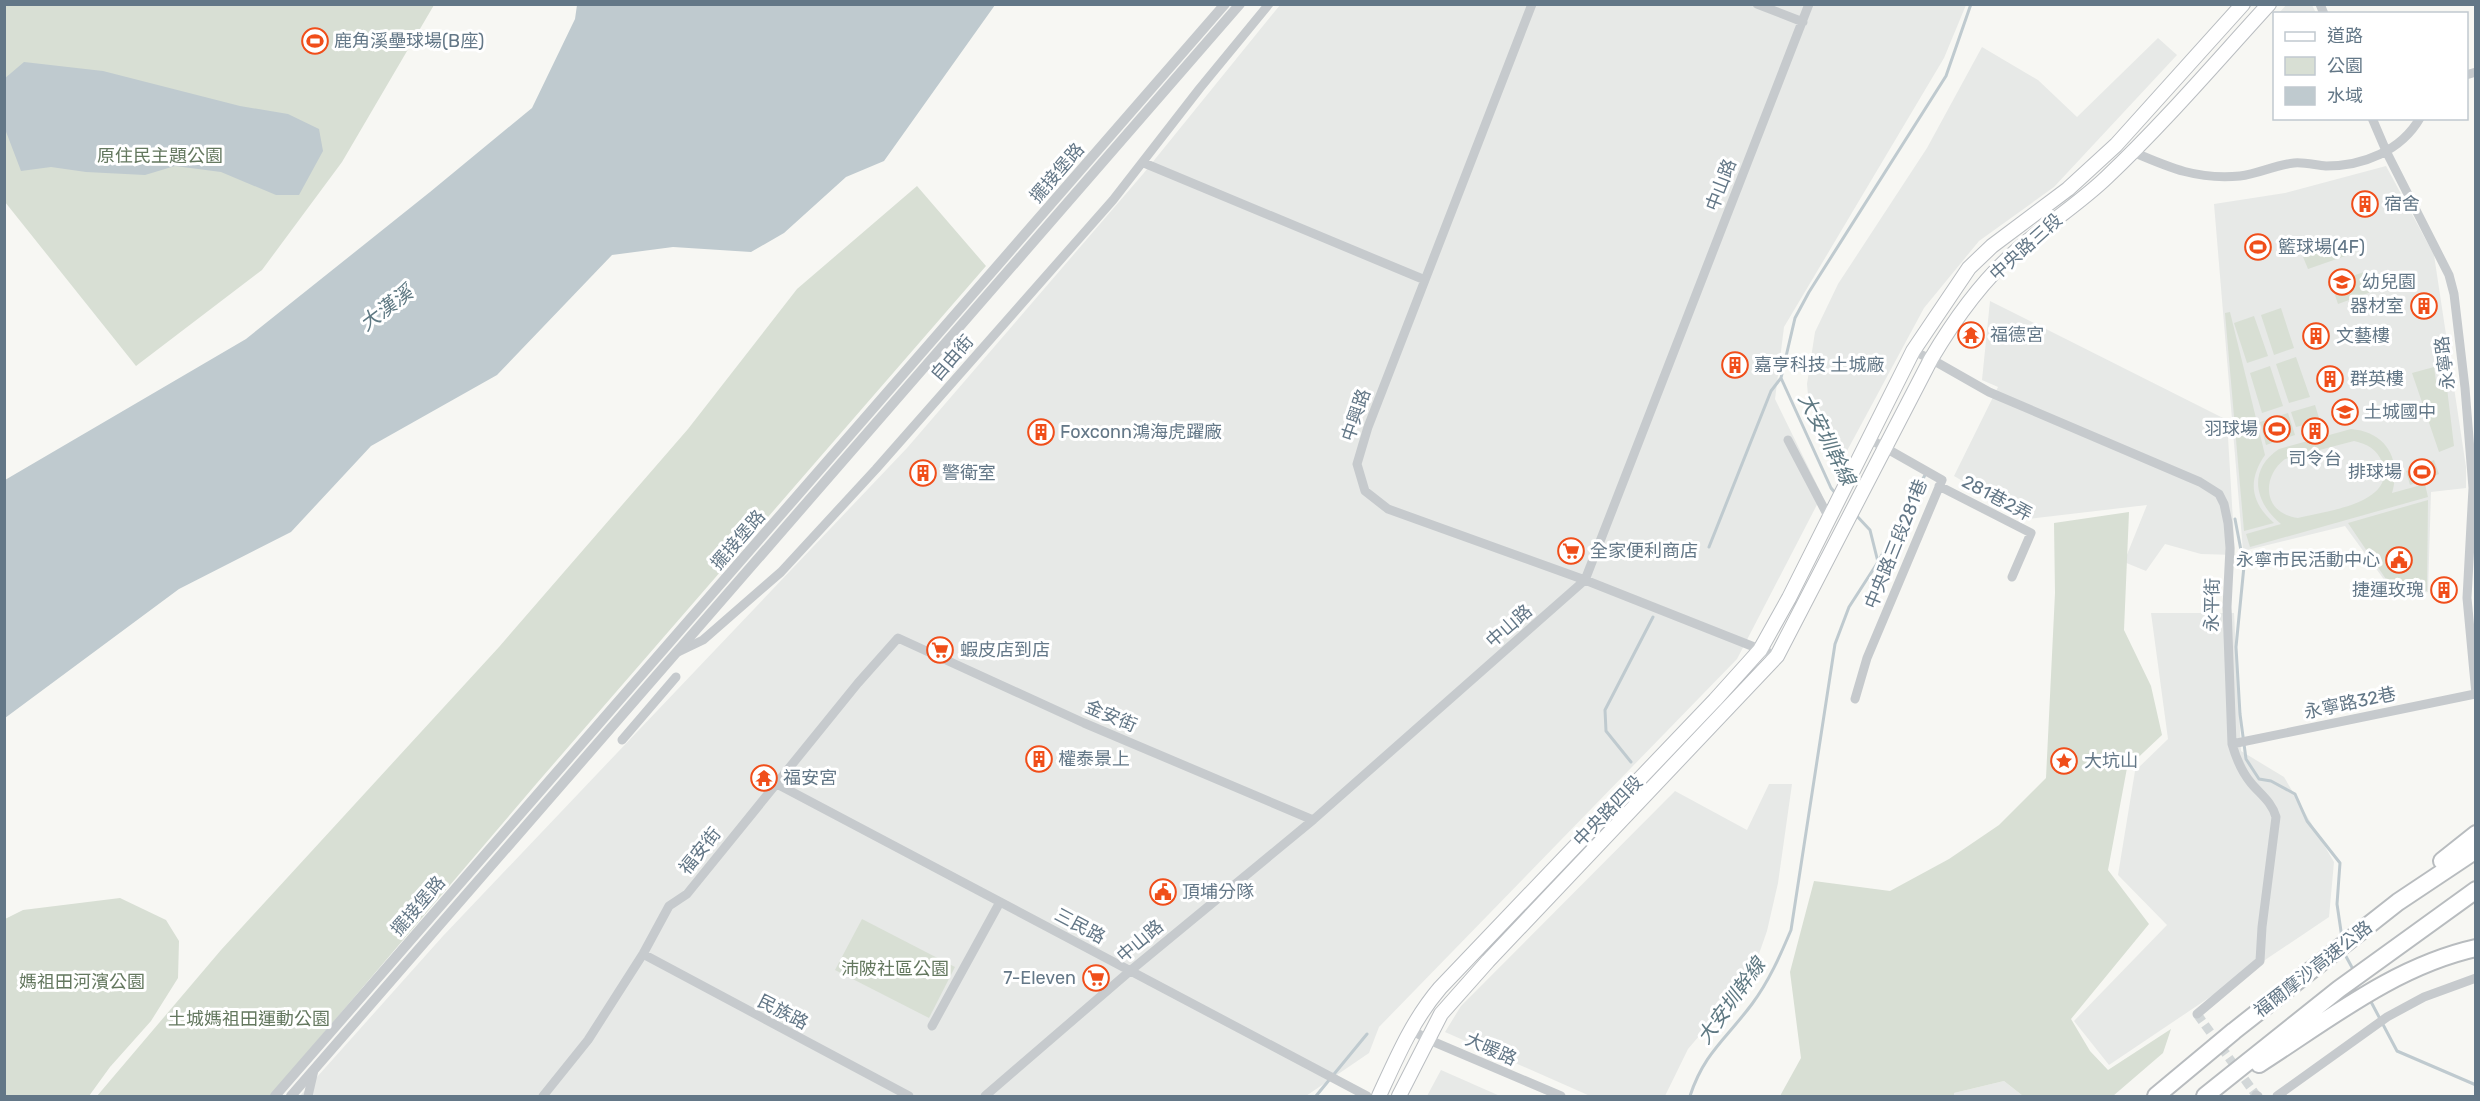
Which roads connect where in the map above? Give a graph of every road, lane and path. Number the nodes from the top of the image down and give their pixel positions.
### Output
1 (1225, 4) edge
2 (1240, 4) edge
3 (1269, 4) edge
4 (1532, 4) edge
5 (1757, 4) edge
6 (1809, 4) edge
7 (2243, 4) edge
8 (2269, 4) edge
9 (1803, 22) junction
10 (2373, 120) edge
11 (2419, 120) edge
12 (2133, 152) junction
13 (2387, 153) junction
14 (1144, 163) junction
15 (1425, 280) junction
16 (1913, 351) junction
17 (1931, 359) junction
18 (1868, 438) junction
19 (1788, 440) dead end
20 (1886, 446) junction
21 (1939, 486) junction
22 (1829, 518) junction
23 (1840, 533) joint
24 (2012, 577) dead end
25 (1585, 580) junction
26 (898, 638) joint
27 (1760, 650) junction
28 (678, 652) junction
29 (1777, 656) junction
30 (676, 677) dead end
31 (2475, 694) edge
32 (1855, 699) dead end
33 (622, 740) dead end
34 (2232, 744) junction
35 (777, 784) junction
36 (1313, 820) junction
37 (2475, 834) edge
38 (2475, 850) edge
39 (2475, 890) edge
40 (1000, 902) junction
41 (2398, 902) junction
42 (2475, 948) edge
43 (643, 954) junction
44 (1130, 971) junction
45 (2475, 978) edge
46 (2198, 1014) dead end
47 (932, 1026) dead end
48 (1410, 1029) junction
49 (1427, 1039) junction
50 (305, 1061) junction
51 (314, 1070) junction
52 (275, 1096) edge
53 (291, 1096) edge
54 (308, 1096) edge
55 (543, 1096) edge
56 (909, 1096) edge
57 (985, 1096) edge
58 (1367, 1096) edge
59 (1379, 1096) edge
60 (1399, 1096) edge
61 (1561, 1096) edge
62 (2157, 1096) edge
63 (2205, 1096) edge
64 (2215, 1096) edge
65 (2277, 1096) edge

1 - 50 street, 擺接堡路
2 - 28 street, 擺接堡路
3 - 14 street, 自由街
4 - 15 street, 中興路
5 - 9 street
6 - 9 street, 中山路
7 - 16 main road, 中央路三段
8 - 12 main road, 中央路三段
9 - 25 street, 中山路
10 - 13 street, 永寧路
11 - 13 street
12 - 13 street
12 - 17 main road, 中央路三段
13 - 31 street, 永寧路
14 - 15 street
14 - 28 street, 自由街
15 - 25 street, 中興路
16 - 17 street, 永平街
16 - 18 main road, 中央路三段
17 - 20 main road, 中央路三段
17 - 34 street, 永平街
18 - 20 street, 中央路三段281巷
18 - 22 main road, 中央路三段
19 - 22 street
20 - 21 street, 中央路三段281巷
20 - 23 main road, 中央路三段
21 - 24 street, 281巷2弄
21 - 32 street, 中央路三段281巷
22 - 27 main road, 中央路四段
23 - 29 main road, 中央路四段
25 - 27 street, 中興路
25 - 36 street, 中山路
26 - 35 street, 福安街
26 - 36 street, 金安街
27 - 29 street, 中興路
27 - 48 main road, 中央路四段
28 - 51 street, 擺接堡路
29 - 49 main road, 中央路四段
30 - 33 street
31 - 34 street, 永寧路32巷
34 - 46 street, 永平街
35 - 40 street, 三民路
35 - 43 street, 福安街
36 - 44 street, 中山路
37 - 41 highway
38 - 41 highway, 福爾摩沙高速公路
39 - 63 highway, 福爾摩沙高速公路
40 - 44 street, 三民路
40 - 47 street
41 - 62 highway, 福爾摩沙高速公路
42 - 64 highway
43 - 55 street, 福安街
43 - 56 street, 民族路
44 - 57 street, 中山路
44 - 58 street, 三民路
45 - 65 street
48 - 49 street, 大暖路
48 - 59 main road, 中央路四段
49 - 60 main road, 中央路四段
49 - 61 street, 大暖路
50 - 51 street
50 - 52 street, 擺接堡路
51 - 53 street, 擺接堡路
51 - 54 street

